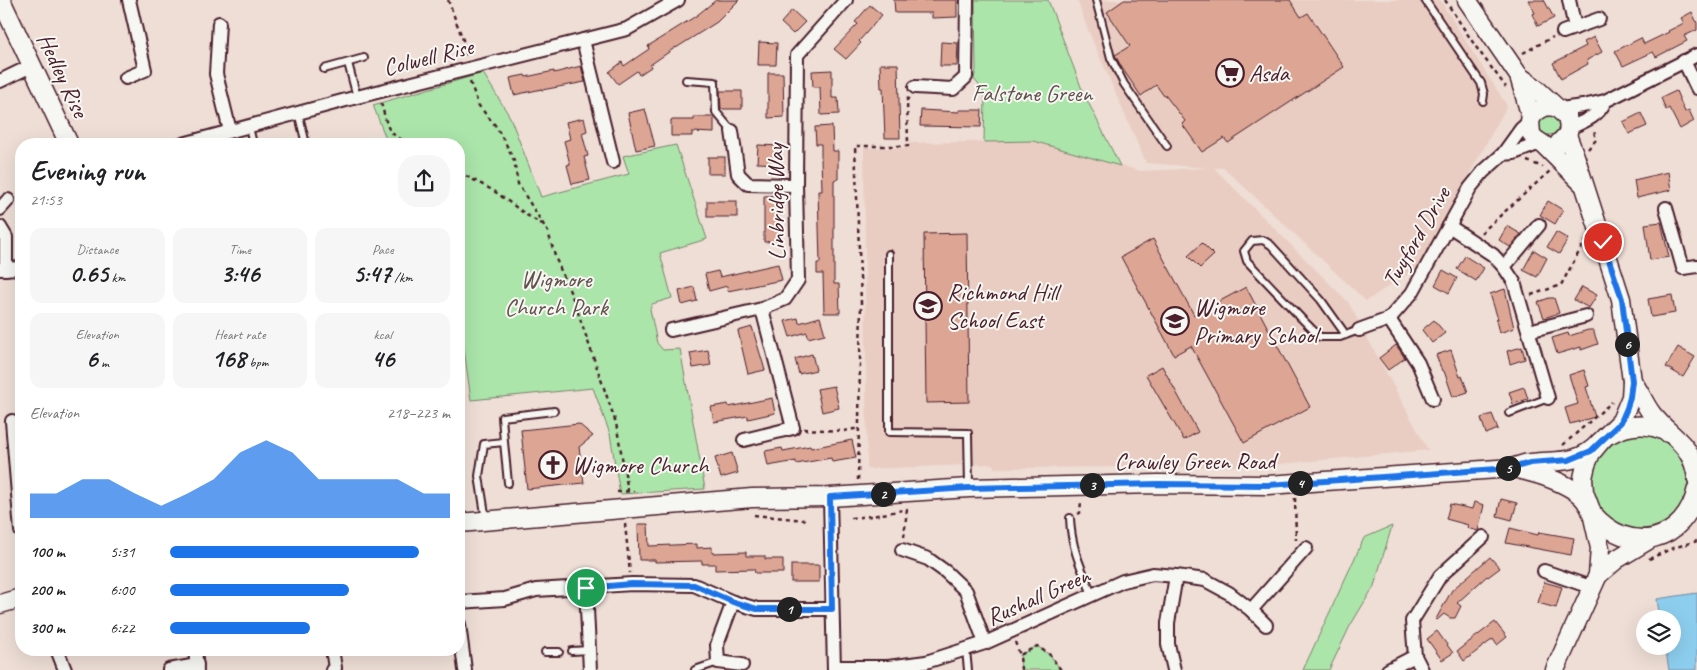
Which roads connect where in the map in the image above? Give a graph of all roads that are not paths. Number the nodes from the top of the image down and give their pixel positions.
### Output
1 (1, 0) edge
2 (129, 0) edge
3 (678, 0) edge
4 (846, 0) edge
5 (967, 0) edge
6 (1096, 0) edge
7 (1425, 0) edge
8 (1467, 0) edge
9 (1569, 0) edge
10 (1599, 19) dead end
11 (219, 23) dead end
12 (583, 40) junction
13 (1697, 55) edge
14 (364, 58) dead end
15 (1684, 61) junction
16 (348, 63) junction
17 (31, 66) junction
18 (324, 69) dead end
19 (1518, 76) junction
20 (126, 78) dead end
21 (686, 80) dead end
22 (0, 81) edge
23 (915, 87) road end
24 (1697, 88) edge
25 (357, 97) junction
26 (1484, 101) dead end
27 (1606, 101) junction
28 (1558, 108) junction
29 (298, 112) junction
30 (1530, 119) junction
31 (248, 127) junction
32 (230, 131) junction
33 (732, 132) joint
34 (1568, 132) junction
35 (66, 138) edge
36 (205, 138) edge
37 (251, 138) edge
38 (304, 138) edge
39 (1542, 144) junction
40 (1167, 146) dead end
41 (1503, 154) junction
42 (613, 162) dead end
43 (796, 185) junction
44 (1584, 185) junction
45 (1666, 208) dead end
46 (1539, 225) dead end
47 (1449, 226) junction
48 (0, 227) edge
49 (889, 254) dead end
50 (1697, 266) edge
51 (1504, 267) junction
52 (3, 269) edge
53 (762, 309) junction
54 (1586, 316) dead end
55 (1388, 319) junction
56 (671, 330) dead end
57 (1359, 330) joint
58 (1529, 332) junction
59 (1346, 335) junction
60 (1632, 381) junction
61 (1548, 398) joint
62 (1433, 399) dead end
63 (554, 412) dead end
64 (1509, 412) dead end
65 (11, 422) edge
66 (1674, 436) junction
67 (1603, 439) junction
68 (744, 440) dead end
69 (504, 442) junction
70 (15, 466) edge
71 (1512, 468) junction
72 (1696, 471) edge
73 (508, 483) dead end
74 (969, 488) junction
75 (1697, 488) edge
76 (830, 497) junction
77 (1590, 509) junction
78 (1070, 518) road end
79 (486, 520) junction
80 (465, 522) edge
81 (1697, 528) edge
82 (1672, 530) junction
83 (1483, 536) dead end
84 (1650, 539) junction
85 (1306, 548) dead end
86 (902, 550) road end
87 (1544, 571) dead end
88 (1176, 576) junction
89 (1595, 582) junction
90 (586, 588) junction
91 (1092, 594) junction
92 (15, 600) edge
93 (465, 602) edge
94 (733, 602) junction
95 (0, 604) edge
96 (832, 609) junction
97 (1251, 610) junction
98 (1266, 625) dead end
99 (985, 643) junction
100 (589, 650) junction
101 (966, 650) junction
102 (545, 652) dead end
103 (559, 652) dead end
104 (572, 652) dead end
105 (60, 656) edge
106 (333, 656) edge
107 (463, 656) edge
108 (1415, 656) junction
109 (718, 662) junction
110 (197, 668) edge
111 (745, 668) edge
112 (834, 668) edge
113 (65, 670) edge
114 (169, 670) edge
115 (332, 670) edge
116 (465, 670) edge
117 (590, 670) edge
118 (695, 670) edge
119 (968, 670) edge
120 (1174, 670) edge
121 (1388, 670) edge
122 (1422, 670) edge
123 (1555, 670) edge

1 - 17 street, Hedley Rise
2 - 20 street
3 - 12 street, Colwell Rise
4 - 43 street, Linbridge Way
5 - 23 street
6 - 40 lane
7 - 26 lane
8 - 19 street
9 - 10 street
11 - 32 street
12 - 25 street, Colwell Rise
12 - 42 street
13 - 15 street
14 - 16 lane
15 - 24 street
15 - 27 street
16 - 18 lane
16 - 25 lane
17 - 22 street
17 - 35 street, Hedley Rise
19 - 28 street
19 - 30 street
21 - 33 lane
25 - 29 street, Colwell Rise
27 - 28 street
27 - 34 street
28 - 30 street
28 - 34 street
29 - 31 street, Colwell Rise
29 - 38 lane
30 - 39 street
30 - 41 street, Twyford Drive
31 - 32 street, Colwell Rise
31 - 37 lane
32 - 36 street, Colwell Rise
33 - 43 street
34 - 39 street
34 - 44 street
39 - 41 street, Twyford Drive
39 - 44 street
41 - 47 street, Twyford Drive
43 - 53 street, Linbridge Way
44 - 60 street
45 - 50 street
46 - 51 street
47 - 51 street
47 - 55 street, Twyford Drive
48 - 52 street
49 - 74 lane
51 - 58 street
53 - 56 street, Linbridge Way
53 - 68 street
54 - 58 street
55 - 57 street, Twyford Drive
55 - 62 street
57 - 59 lane
58 - 61 street
59 - 59 lane
60 - 66 street
60 - 67 street
61 - 64 lane
63 - 69 lane
65 - 70 street
66 - 67 street
66 - 72 street
67 - 71 street, Crawley Green Road
67 - 77 street
69 - 73 lane
69 - 79 lane
71 - 74 street, Crawley Green Road
71 - 77 street, Crawley Green Road
74 - 76 street, Crawley Green Road
75 - 82 street
76 - 79 street, Crawley Green Road
76 - 96 street
77 - 84 street, Crawley Green Road
77 - 89 street
78 - 91 lane
79 - 80 street, Crawley Green Road
81 - 82 street
82 - 84 street
83 - 108 street
84 - 89 street
85 - 97 street
86 - 99 street
87 - 89 street
88 - 91 street, Rushall Green
88 - 97 street, Rushall Green
88 - 120 street
89 - 123 street
90 - 93 street
90 - 94 street
90 - 100 street
91 - 99 street, Rushall Green
92 - 95 street
94 - 96 street
94 - 109 street
96 - 112 street
97 - 98 street, Rushall Green
99 - 101 street, Rushall Green
100 - 104 lane
100 - 117 street
101 - 112 street, Rushall Green
101 - 119 lane
102 - 103 lane
105 - 113 street
106 - 115 street
107 - 116 street
108 - 121 street
108 - 122 street
109 - 111 street
109 - 118 lane
110 - 114 street

